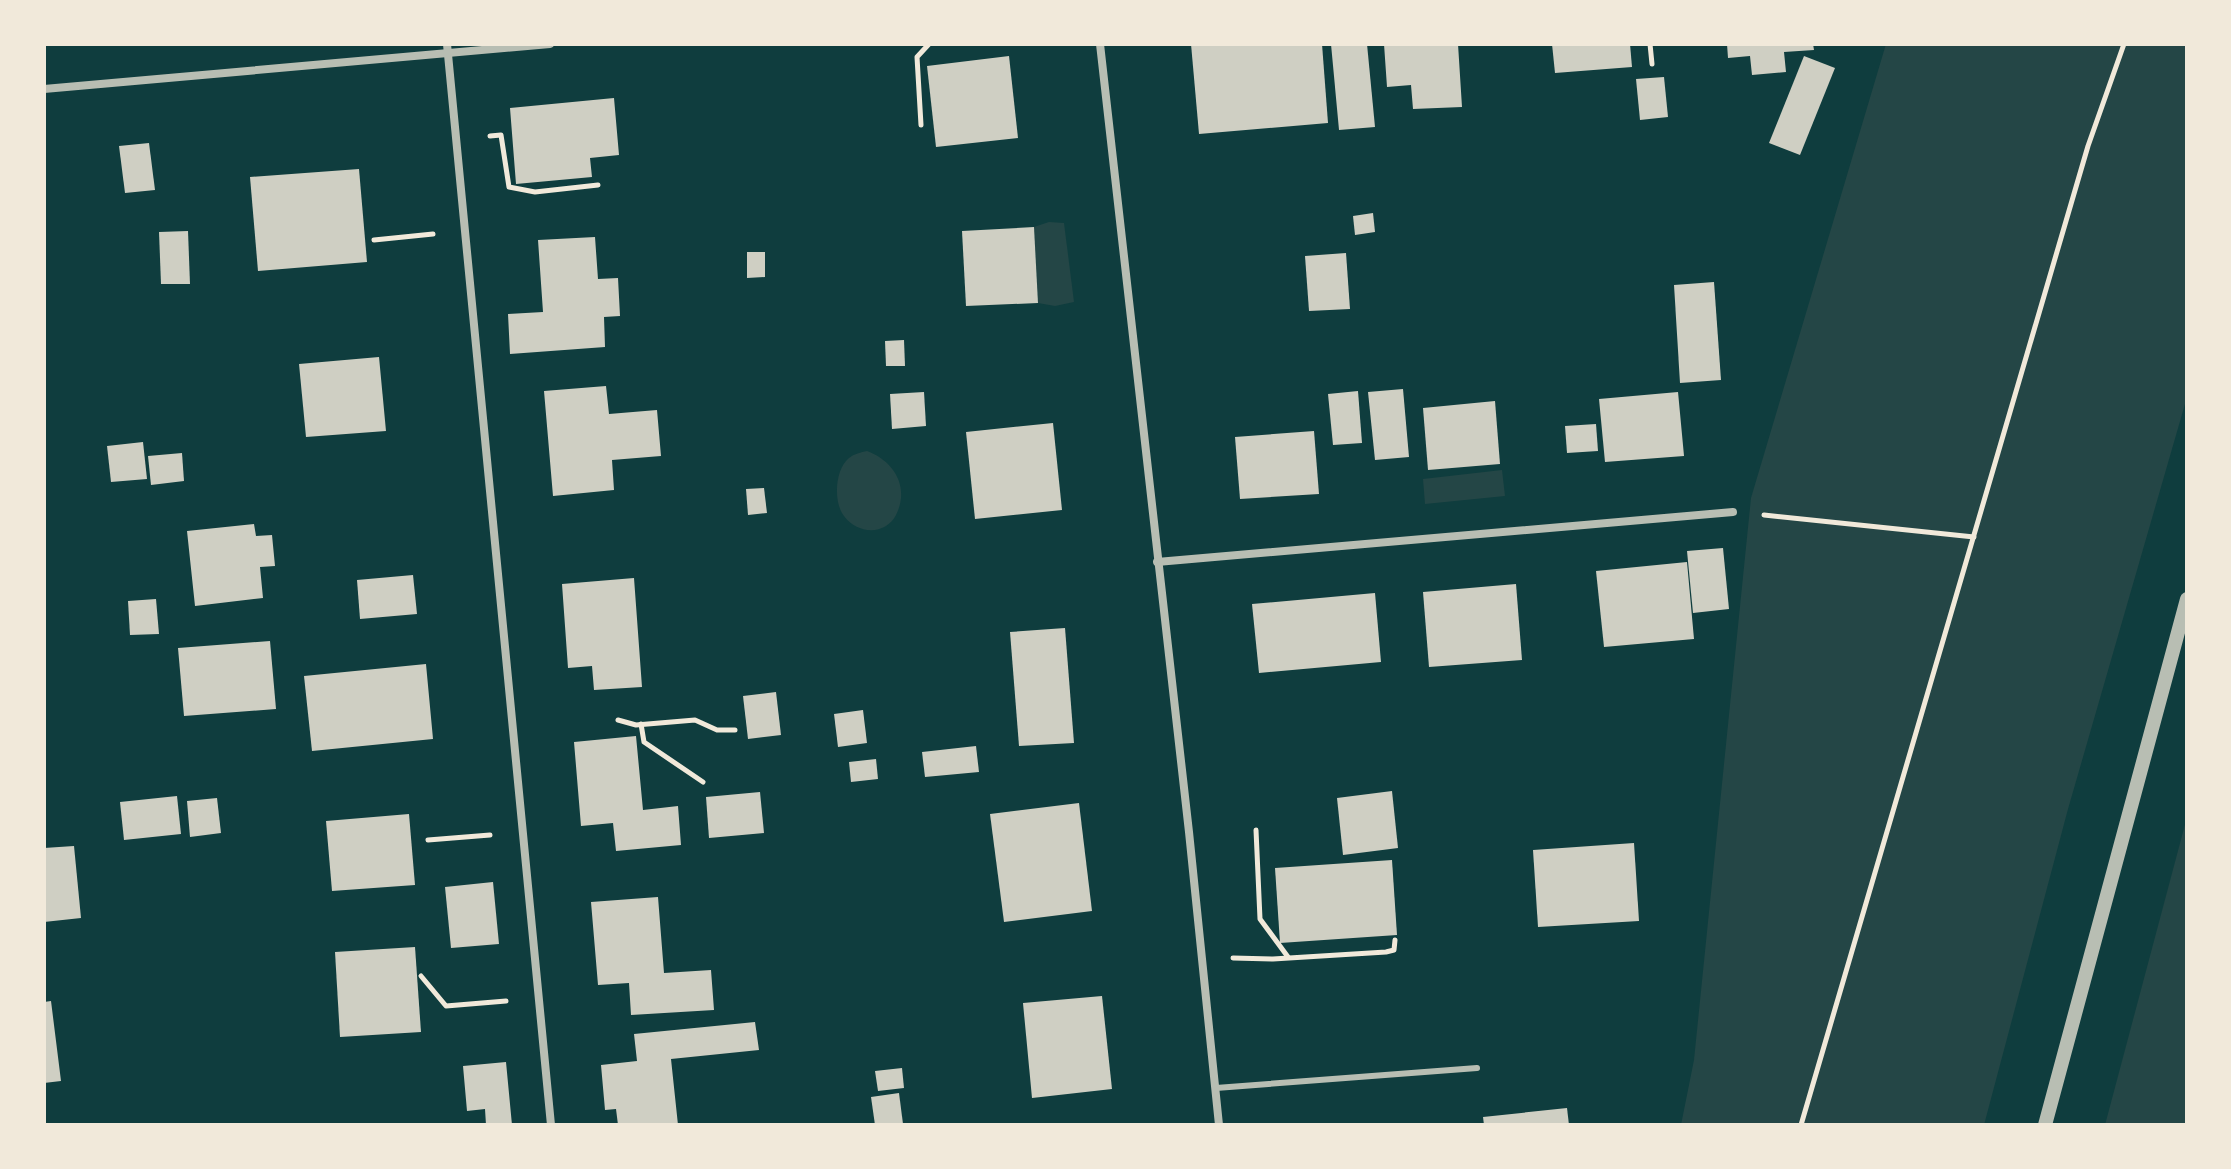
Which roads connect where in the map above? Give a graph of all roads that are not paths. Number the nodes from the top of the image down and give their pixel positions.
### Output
1 (447, 44) edge
2 (550, 44) edge
3 (1100, 44) edge
4 (448, 55) junction
5 (44, 89) edge
6 (1733, 512) road end
7 (1157, 562) junction
8 (2187, 599) edge
9 (1477, 1068) dead end
10 (1216, 1088) junction
11 (551, 1125) edge
12 (1219, 1125) edge
13 (2045, 1125) edge

1 - 4 street
2 - 4 street
3 - 7 street
4 - 5 street
4 - 11 street
6 - 7 street
7 - 10 street
8 - 13 street
9 - 10 lane
10 - 12 street

